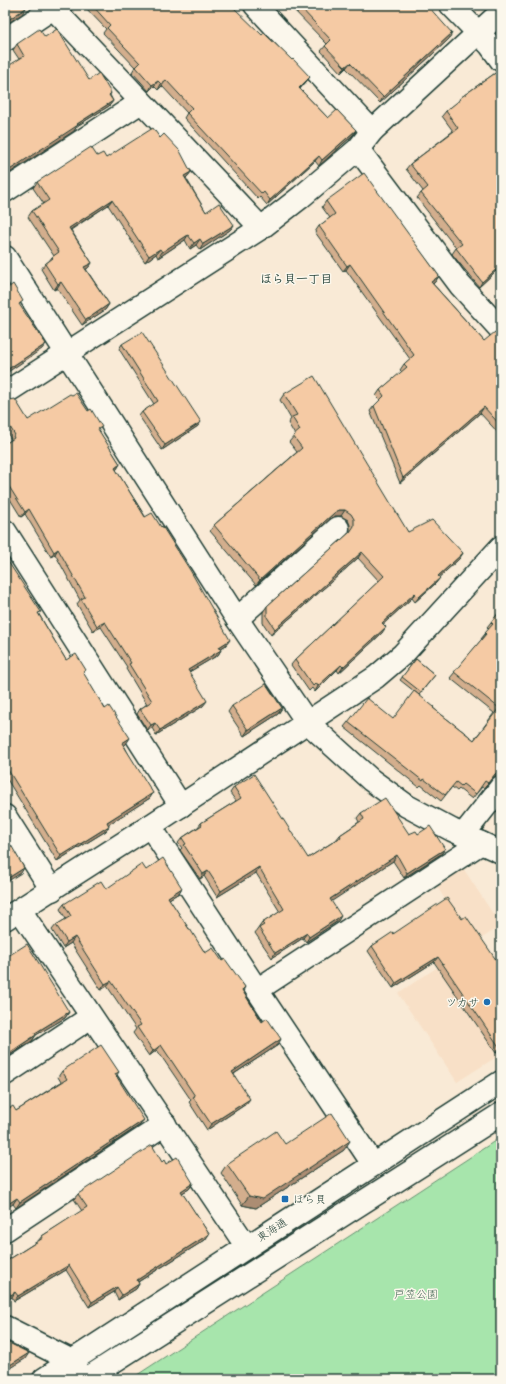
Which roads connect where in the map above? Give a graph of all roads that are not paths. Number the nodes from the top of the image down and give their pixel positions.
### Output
1 (254, 5) edge
2 (451, 5) edge
3 (51, 7) edge
4 (501, 12) edge
5 (478, 34) junction
6 (5, 40) edge
7 (501, 60) edge
8 (141, 102) junction
9 (372, 131) junction
10 (358, 149) junction
11 (5, 191) edge
12 (261, 228) junction
13 (5, 257) edge
14 (501, 330) edge
15 (67, 352) junction
16 (5, 394) edge
17 (338, 528) dead end
18 (5, 531) edge
19 (501, 547) edge
20 (237, 619) junction
21 (308, 722) junction
22 (501, 787) edge
23 (181, 806) junction
24 (5, 816) edge
25 (150, 826) junction
26 (472, 839) junction
27 (501, 852) edge
28 (52, 890) junction
29 (12, 915) edge
30 (257, 990) junction
31 (91, 1017) junction
32 (5, 1074) edge
33 (501, 1082) edge
34 (501, 1114) edge
35 (165, 1124) junction
36 (373, 1164) junction
37 (5, 1230) edge
38 (247, 1247) junction
39 (5, 1327) edge
40 (80, 1373) edge
41 (44, 1379) edge

1 - 9 street
2 - 5 street
3 - 6 street
3 - 8 street
4 - 5 street
5 - 7 street
5 - 9 street
8 - 11 street
8 - 12 street
9 - 10 street
10 - 12 street
10 - 14 street
12 - 15 street
13 - 15 street
15 - 16 street
15 - 20 street
17 - 20 street
18 - 23 street
19 - 21 street
20 - 21 street
21 - 23 street
21 - 26 street
22 - 26 street
23 - 25 street
24 - 28 street
25 - 28 street
25 - 30 street
26 - 27 street
26 - 30 street
28 - 29 street
29 - 31 street
30 - 36 street
31 - 32 street
31 - 35 street
33 - 36 street, 東海通
34 - 40 street, 東海通
35 - 37 street
35 - 38 street
36 - 38 street, 東海通
38 - 40 street, 東海通
39 - 40 street
40 - 41 street, 東海通

